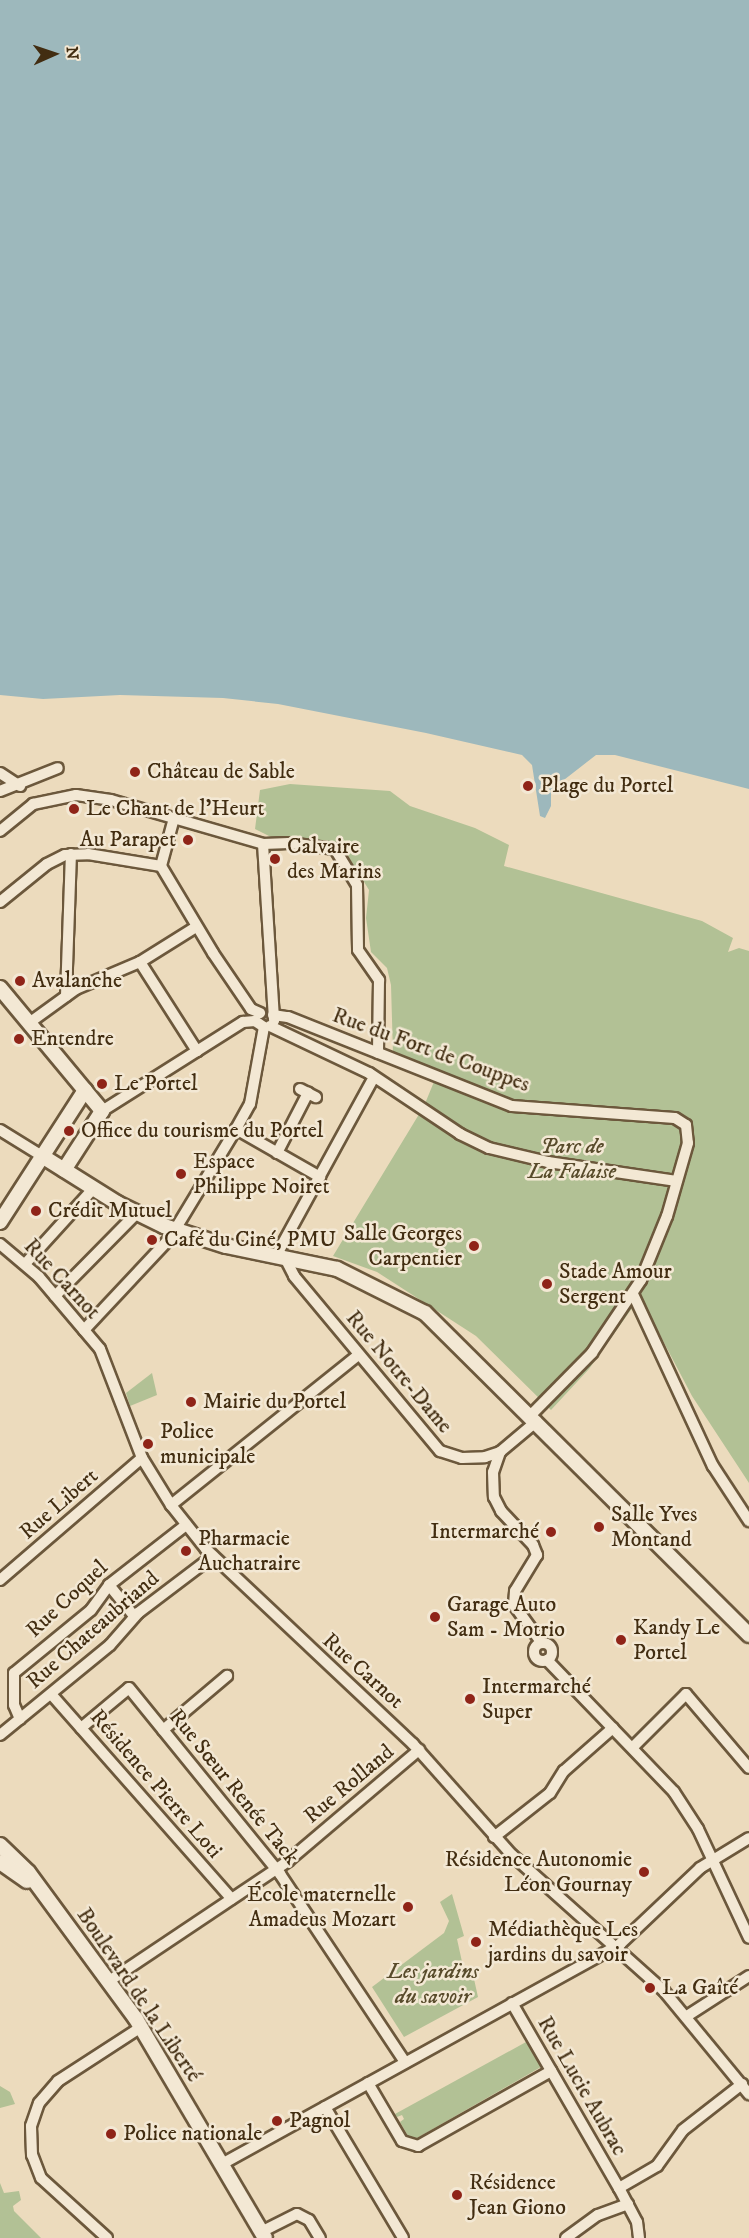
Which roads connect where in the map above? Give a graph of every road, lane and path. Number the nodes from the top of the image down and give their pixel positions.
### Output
1 (58, 768) dead end
2 (0, 773) edge
3 (20, 786) junction
4 (0, 791) edge
5 (174, 818) junction
6 (0, 831) edge
7 (263, 844) junction
8 (71, 854) junction
9 (161, 866) junction
10 (0, 902) edge
11 (196, 927) junction
12 (140, 962) junction
13 (2, 996) edge
14 (66, 996) junction
15 (273, 1014) junction
16 (263, 1022) junction
17 (28, 1023) junction
18 (197, 1051) junction
19 (378, 1053) junction
20 (374, 1077) junction
21 (85, 1090) junction
22 (308, 1093) dead end
23 (102, 1111) junction
24 (685, 1123) joint
25 (236, 1129) junction
26 (0, 1130) edge
27 (277, 1153) junction
28 (42, 1156) junction
29 (64, 1170) junction
30 (320, 1177) junction
31 (677, 1181) junction
32 (93, 1189) junction
33 (136, 1214) junction
34 (0, 1222) edge
35 (174, 1230) junction
36 (0, 1244) edge
37 (280, 1257) junction
38 (25, 1264) junction
39 (633, 1294) junction
40 (55, 1296) junction
41 (84, 1330) junction
42 (358, 1355) junction
43 (534, 1418) junction
44 (500, 1452) junction
45 (142, 1458) junction
46 (171, 1505) junction
47 (749, 1521) edge
48 (186, 1525) junction
49 (213, 1556) junction
50 (0, 1580) edge
51 (108, 1585) junction
52 (134, 1616) junction
53 (749, 1635) edge
54 (227, 1676) dead end
55 (51, 1694) junction
56 (20, 1719) junction
57 (81, 1728) junction
58 (613, 1728) junction
59 (164, 1730) junction
60 (0, 1735) edge
61 (633, 1747) junction
62 (419, 1750) junction
63 (749, 1768) edge
64 (494, 1837) junction
65 (749, 1838) edge
66 (0, 1845) edge
67 (0, 1854) edge
68 (712, 1859) junction
69 (0, 1862) edge
70 (13, 1869) edge
71 (276, 1870) junction
72 (232, 1899) junction
73 (749, 1938) edge
74 (614, 1947) junction
75 (749, 1976) edge
76 (109, 1981) junction
77 (512, 2003) junction
78 (687, 2016) junction
79 (141, 2027) junction
80 (405, 2062) junction
81 (551, 2071) junction
82 (368, 2083) junction
83 (742, 2084) junction
84 (749, 2094) edge
85 (325, 2107) junction
86 (222, 2164) junction
87 (619, 2188) junction
88 (628, 2204) junction
89 (263, 2235) edge
90 (107, 2238) edge
91 (320, 2238) edge
92 (403, 2238) edge
93 (566, 2238) edge
94 (639, 2238) edge

1 - 3 street
2 - 3 street
3 - 4 street
5 - 6 street
5 - 7 street
5 - 9 street
7 - 15 street
7 - 19 street
8 - 9 street
8 - 10 street
8 - 14 street
9 - 11 street
11 - 12 street
11 - 16 street
12 - 14 street
12 - 18 street
13 - 17 street
14 - 17 street
15 - 16 street
15 - 19 street, Rue du Fort de Couppes
16 - 18 street
16 - 20 street
16 - 25 street
17 - 21 street
18 - 23 street
19 - 24 street, Rue du Fort de Couppes
20 - 30 street
20 - 31 street
21 - 23 street
21 - 28 street
22 - 27 street
23 - 29 street
24 - 31 street, Rue Notre-Dame
25 - 27 street
25 - 35 street
26 - 28 street
27 - 30 street
28 - 29 street
28 - 34 street
29 - 32 street
30 - 37 street
31 - 39 street, Rue Notre-Dame
32 - 33 street
32 - 38 street
33 - 35 street
33 - 40 street
35 - 37 street
35 - 41 street
36 - 38 street, Rue Carnot
37 - 42 street, Rue Notre-Dame
37 - 43 street
38 - 40 street, Rue Carnot
39 - 43 street, Rue Notre-Dame
39 - 47 street
40 - 41 street, Rue Carnot
41 - 45 street, Rue Carnot
42 - 44 street, Rue Notre-Dame
42 - 46 street
43 - 44 street, Rue Notre-Dame
43 - 53 street
44 - 58 street
45 - 46 street, Rue Carnot
45 - 50 street, Rue Libert
46 - 48 street, Rue Carnot
48 - 49 street, Rue Carnot
48 - 51 street, Rue Coquel
49 - 52 street, Rue Chateaubriand
49 - 62 street, Rue Carnot
51 - 52 street
51 - 56 street, Rue Coquel
52 - 55 street, Rue Chateaubriand
54 - 59 street
55 - 56 street, Rue Chateaubriand
55 - 57 street, Résidence Pierre Loti
56 - 60 street, Rue Chateaubriand
57 - 59 street, Rue Sœur Renée Tack
57 - 72 street, Résidence Pierre Loti
58 - 61 street
58 - 64 street
59 - 71 street, Rue Sœur Renée Tack
61 - 63 street
61 - 68 street
62 - 64 street, Rue Carnot
62 - 71 street, Rue Rolland
64 - 74 street, Rue Carnot
65 - 68 street
66 - 70 street, Boulevard de la Liberté
67 - 70 street
68 - 73 street
68 - 74 street
69 - 70 street, Boulevard de la Liberté
70 - 76 street, Boulevard de la Liberté
71 - 72 street, Rue Rolland
71 - 80 street, Rue Sœur Renée Tack
72 - 76 street, Rue Rolland
74 - 77 street
74 - 78 street, Rue Carnot
75 - 78 street
76 - 79 street, Boulevard de la Liberté
77 - 80 street
77 - 81 street, Rue Lucie Aubrac
78 - 83 street, Rue Carnot
79 - 86 street, Boulevard de la Liberté
79 - 90 street
80 - 82 street
81 - 82 street
81 - 87 street, Rue Lucie Aubrac
82 - 85 street
83 - 84 street, Rue Carnot
83 - 87 street
85 - 86 street
85 - 92 street
86 - 89 street, Boulevard de la Liberté
87 - 88 street, Rue Lucie Aubrac
88 - 93 street
88 - 94 street, Rue Lucie Aubrac
89 - 91 street

